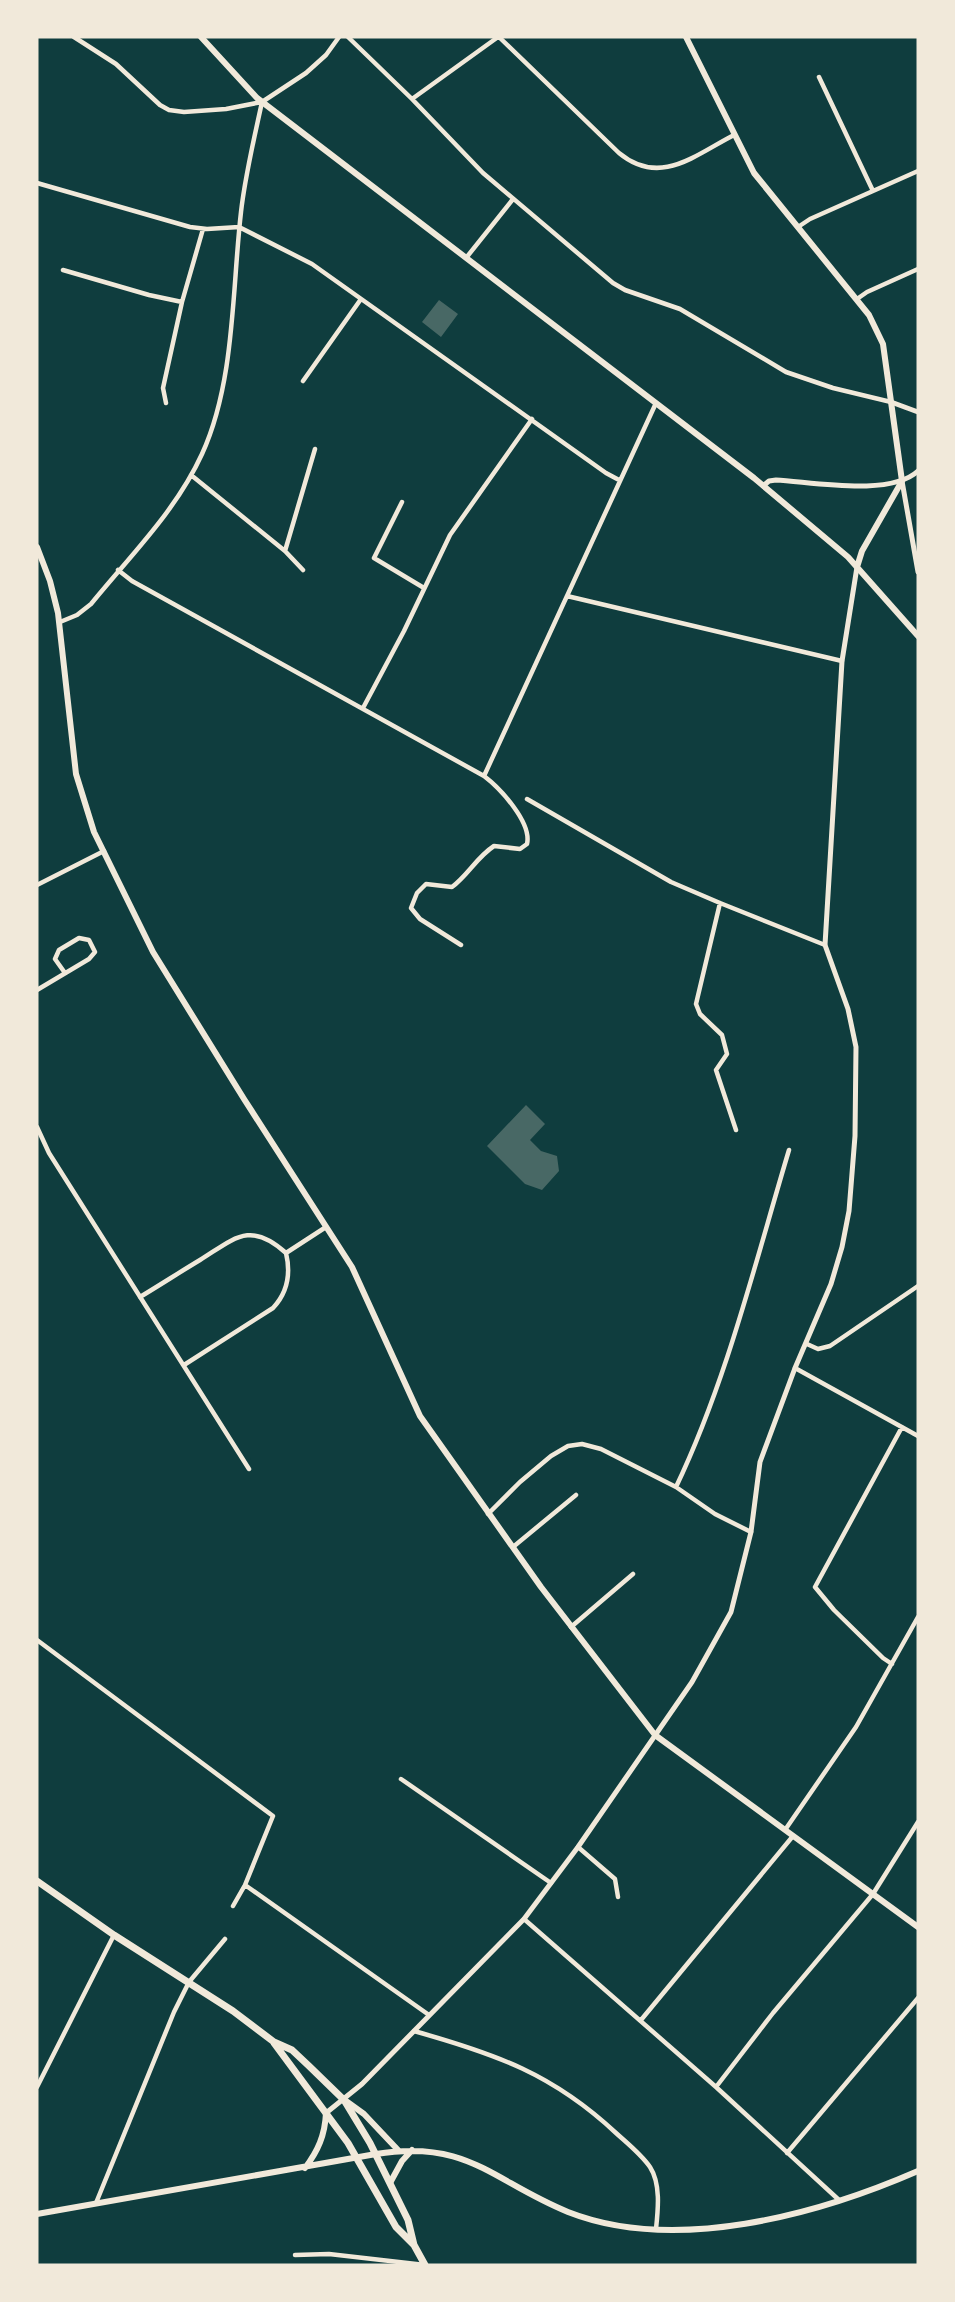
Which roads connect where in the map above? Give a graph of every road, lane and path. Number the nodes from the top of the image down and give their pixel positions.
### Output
1 (74, 37) edge
2 (201, 37) edge
3 (339, 37) edge
4 (348, 37) edge
5 (499, 37) edge
6 (686, 37) edge
7 (820, 77) dead end
8 (412, 99) junction
9 (262, 102) junction
10 (734, 135) junction
11 (918, 171) edge
12 (37, 183) edge
13 (873, 191) junction
14 (513, 199) junction
15 (239, 227) junction
16 (798, 228) junction
17 (203, 229) junction
18 (466, 258) junction
19 (64, 270) dead end
20 (918, 270) edge
21 (361, 299) junction
22 (857, 299) junction
23 (182, 302) junction
24 (303, 381) dead end
25 (891, 402) junction
26 (166, 403) dead end
27 (656, 403) junction
28 (918, 412) edge
29 (532, 419) junction
30 (314, 449) dead end
31 (918, 471) edge
32 (191, 475) junction
33 (619, 480) junction
34 (902, 481) junction
35 (763, 486) junction
36 (402, 502) dead end
37 (37, 547) edge
38 (285, 551) junction
39 (857, 567) junction
40 (118, 570) junction
41 (303, 570) dead end
42 (918, 572) edge
43 (424, 588) junction
44 (567, 596) junction
45 (60, 622) junction
46 (918, 636) edge
47 (842, 661) junction
48 (363, 708) junction
49 (484, 776) junction
50 (527, 799) dead end
51 (104, 851) junction
52 (37, 885) edge
53 (720, 904) junction
54 (461, 945) dead end
55 (825, 945) junction
56 (65, 973) junction
57 (37, 990) edge
58 (37, 1127) edge
59 (736, 1130) dead end
60 (789, 1150) dead end
61 (326, 1227) junction
62 (286, 1253) junction
63 (918, 1286) edge
64 (140, 1297) junction
65 (807, 1344) junction
66 (184, 1365) junction
67 (795, 1368) junction
68 (902, 1427) junction
69 (918, 1436) edge
70 (249, 1469) dead end
71 (676, 1487) junction
72 (576, 1495) dead end
73 (488, 1514) junction
74 (751, 1532) junction
75 (513, 1547) junction
76 (633, 1574) dead end
77 (918, 1617) edge
78 (571, 1626) junction
79 (37, 1640) edge
80 (892, 1664) junction
81 (655, 1735) junction
82 (401, 1779) dead end
83 (918, 1822) edge
84 (784, 1830) junction
85 (793, 1836) junction
86 (578, 1847) junction
87 (37, 1881) edge
88 (551, 1884) junction
89 (245, 1885) junction
90 (873, 1895) junction
91 (618, 1897) dead end
92 (233, 1906) dead end
93 (524, 1919) junction
94 (918, 1927) edge
95 (114, 1935) junction
96 (225, 1939) dead end
97 (189, 1982) junction
98 (918, 1998) edge
99 (429, 2015) junction
100 (641, 2020) junction
101 (413, 2031) junction
102 (274, 2042) junction
103 (37, 2087) edge
104 (716, 2087) junction
105 (344, 2100) junction
106 (326, 2113) junction
107 (398, 2150) junction
108 (412, 2150) junction
109 (787, 2153) junction
110 (376, 2154) junction
111 (356, 2157) junction
112 (305, 2168) junction
113 (918, 2171) edge
114 (390, 2183) junction
115 (839, 2200) junction
116 (96, 2204) junction
117 (37, 2214) edge
118 (656, 2230) junction
119 (414, 2245) junction
120 (295, 2255) dead end
121 (425, 2265) edge

1 - 9 street
2 - 9 main road
3 - 9 street
4 - 8 street
5 - 8 street
5 - 10 street
6 - 10 main road
7 - 13 street
8 - 14 street
9 - 15 street
9 - 18 main road
10 - 16 main road
11 - 13 street
12 - 17 street
13 - 16 street
14 - 18 street
14 - 25 street
15 - 17 street
15 - 21 street
15 - 32 street
16 - 22 main road
17 - 23 street
18 - 27 main road
19 - 23 street
20 - 22 street
21 - 24 street
21 - 29 street
22 - 25 main road
23 - 26 street
25 - 28 street
25 - 34 main road
27 - 33 street
27 - 35 main road
29 - 33 street
29 - 43 street
30 - 38 street
31 - 34 street
32 - 38 street
32 - 40 street
33 - 44 street
34 - 35 street
34 - 39 main road
34 - 42 street
35 - 39 main road
36 - 43 street
37 - 45 main road
38 - 41 street
39 - 46 main road
39 - 47 street
40 - 45 street
40 - 48 street
43 - 48 street
44 - 47 street
44 - 49 street
45 - 51 main road
47 - 55 street
48 - 49 street
49 - 54 street
50 - 53 street
51 - 52 street
51 - 61 main road
53 - 55 street
53 - 59 street
55 - 65 street
56 - 56 street
56 - 57 street
58 - 64 street
60 - 71 street
61 - 62 street
61 - 73 main road
62 - 64 street
62 - 66 street
63 - 65 street
64 - 66 street
65 - 67 street
66 - 70 street
67 - 68 street
67 - 74 street
68 - 69 street
68 - 80 street
71 - 73 street
71 - 74 street
72 - 75 street
73 - 75 main road
74 - 81 street
75 - 78 main road
76 - 78 street
77 - 80 street
78 - 81 main road
79 - 89 street
80 - 84 street
81 - 84 main road
81 - 86 street
82 - 88 street
83 - 90 street
84 - 85 main road
85 - 90 main road
85 - 100 street
86 - 88 street
86 - 91 street
87 - 95 main road
88 - 93 street
89 - 92 street
89 - 99 street
90 - 94 main road
90 - 104 street
93 - 99 street
93 - 100 street
95 - 97 main road
95 - 103 street
96 - 97 street
97 - 102 main road
97 - 116 street
98 - 109 street
99 - 101 street
100 - 104 street
101 - 105 street
101 - 118 street
102 - 105 main road
102 - 106 main road
104 - 109 street
105 - 106 street
105 - 107 main road
105 - 110 main road
106 - 111 main road
106 - 112 main road
107 - 108 main road
107 - 110 main road
108 - 114 main road
108 - 118 main road
109 - 115 street
110 - 111 main road
110 - 114 main road
111 - 112 main road
111 - 119 main road
112 - 116 main road
113 - 115 main road
114 - 119 main road
115 - 118 main road
116 - 117 main road
119 - 121 main road
120 - 121 street

